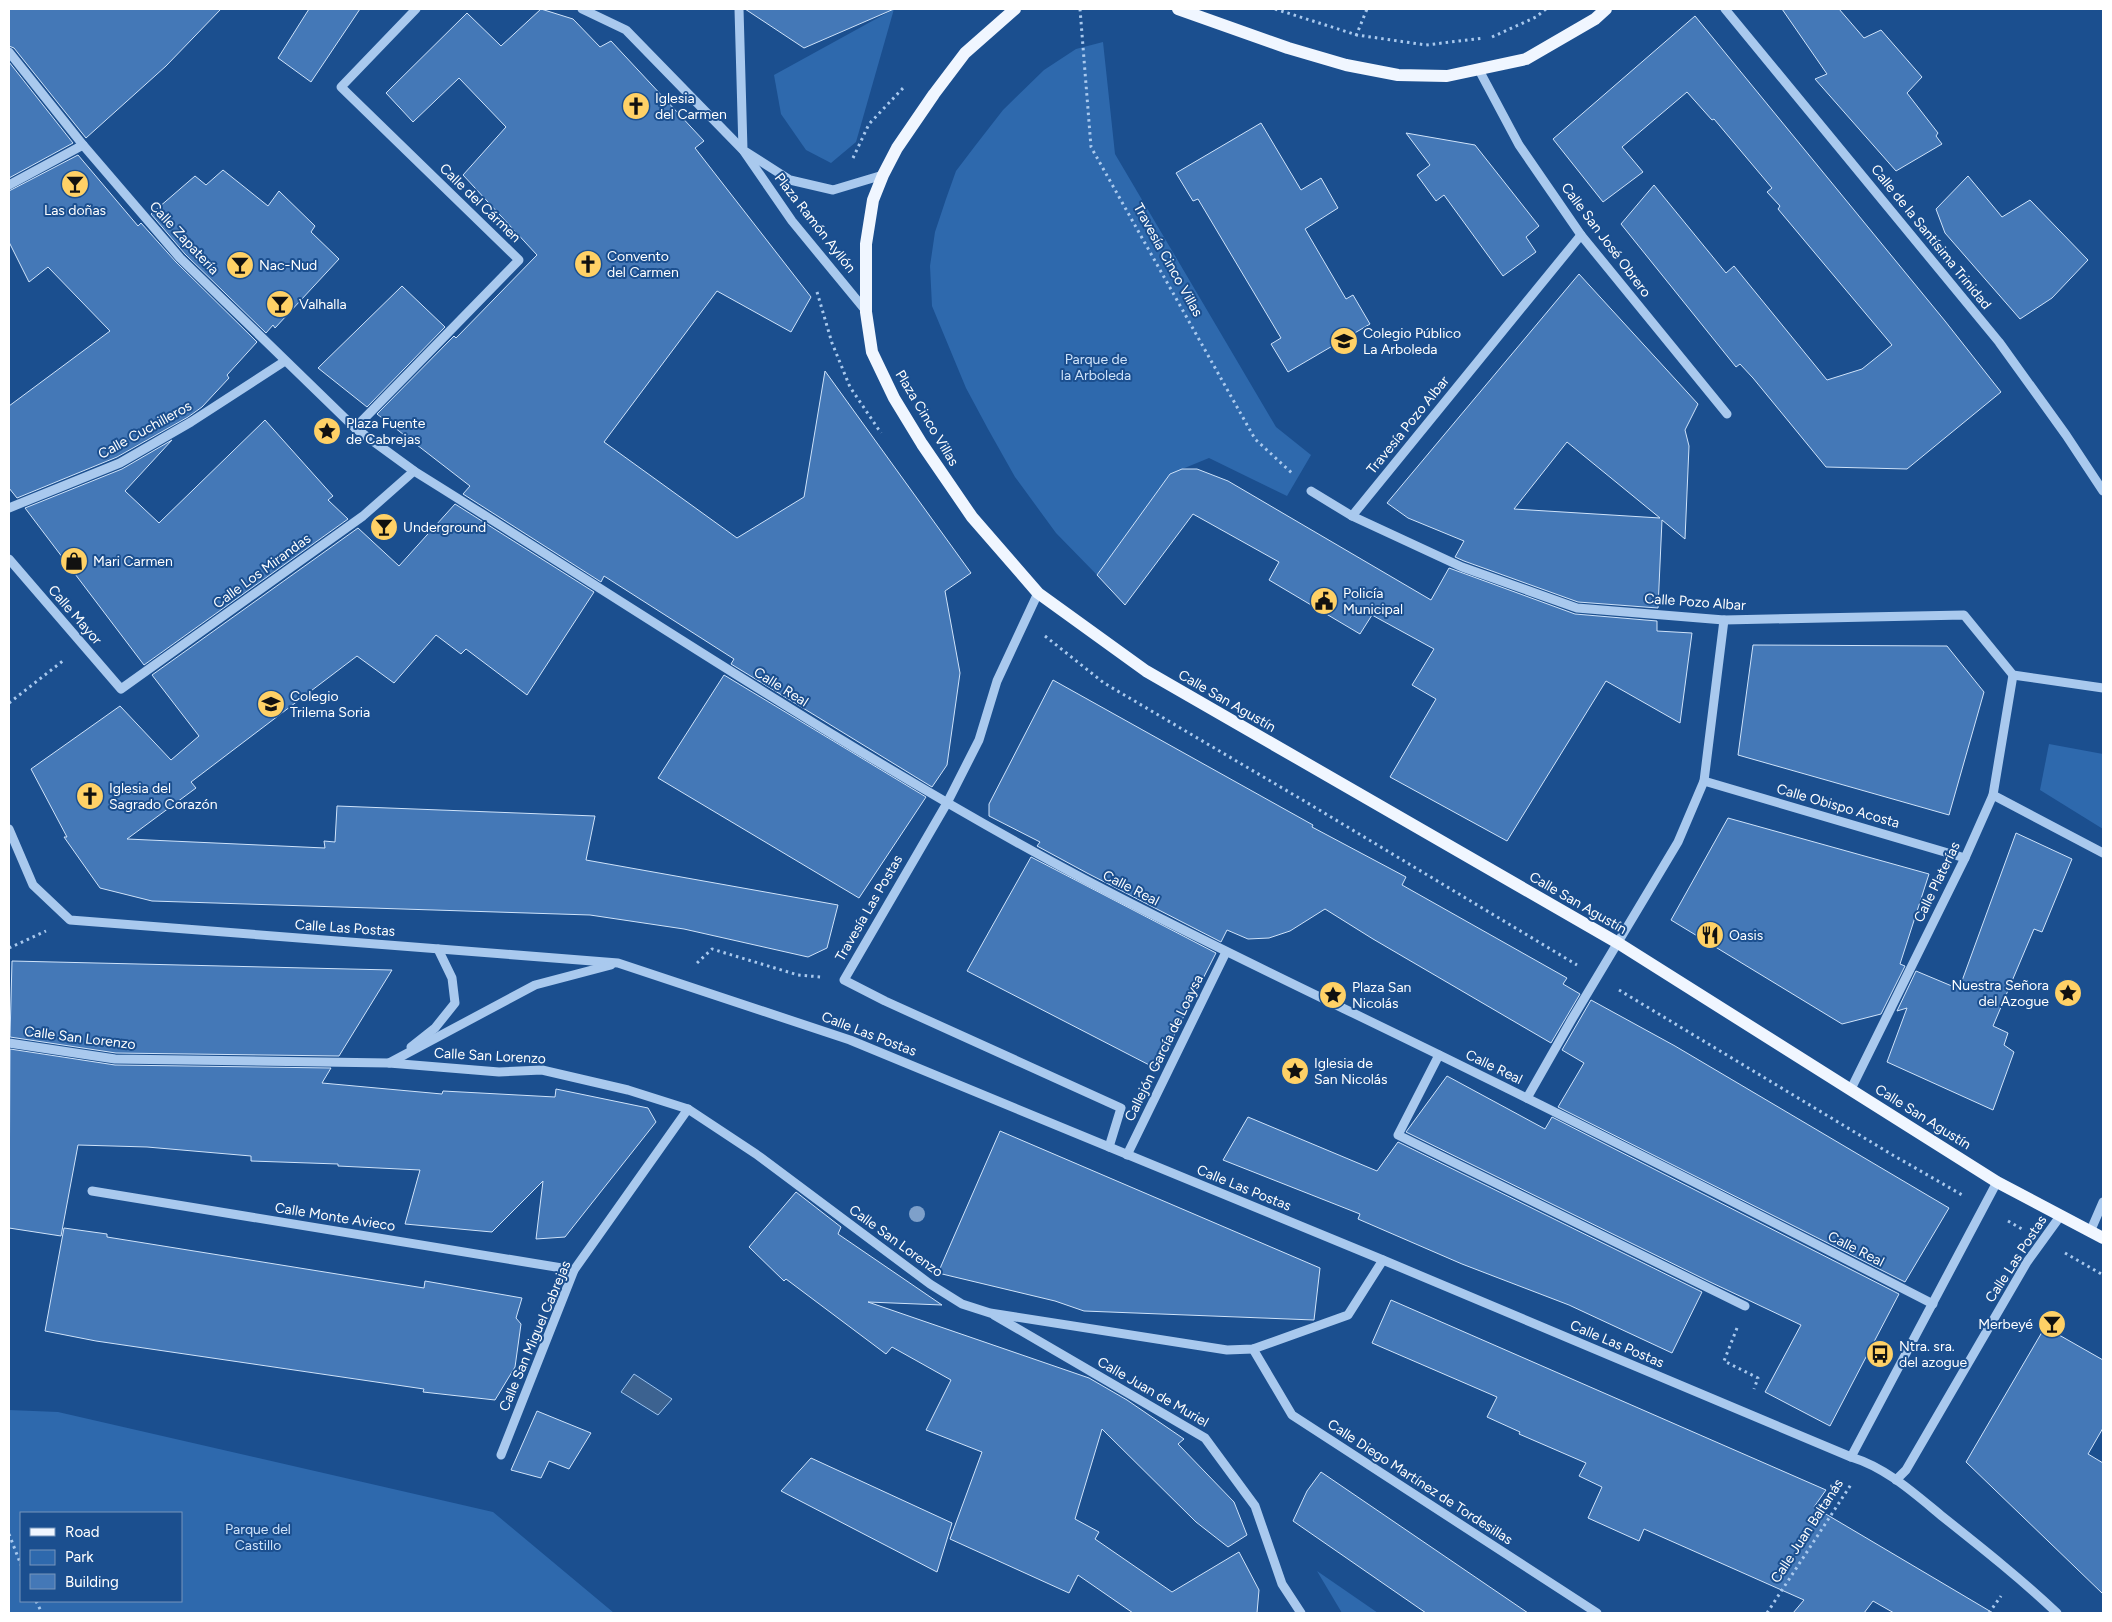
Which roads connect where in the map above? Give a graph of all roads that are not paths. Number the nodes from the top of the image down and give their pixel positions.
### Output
1 (416, 9) edge
2 (582, 9) edge
3 (739, 9) edge
4 (1015, 9) edge
5 (1178, 9) edge
6 (1606, 9) edge
7 (1725, 9) edge
8 (9, 52) edge
9 (1480, 70) junction
10 (83, 145) junction
11 (743, 150) junction
12 (883, 175) junction
13 (9, 185) edge
14 (1581, 234) junction
15 (866, 312) junction
16 (285, 361) junction
17 (1727, 414) dead end
18 (355, 428) junction
19 (414, 471) junction
20 (1310, 491) road end
21 (2103, 491) edge
22 (9, 508) edge
23 (1352, 516) junction
24 (9, 559) edge
25 (1038, 593) junction
26 (1724, 620) junction
27 (2013, 675) junction
28 (2103, 688) edge
29 (121, 689) joint
30 (1704, 782) junction
31 (1993, 795) junction
32 (947, 803) junction
33 (9, 829) edge
34 (2103, 853) edge
35 (1965, 858) junction
36 (1618, 943) junction
37 (438, 949) junction
38 (1226, 952) junction
39 (618, 963) junction
40 (9, 1044) edge
41 (1439, 1055) junction
42 (389, 1063) junction
43 (1852, 1089) junction
44 (1527, 1098) junction
45 (688, 1109) junction
46 (1109, 1147) junction
47 (1127, 1155) junction
48 (1997, 1182) junction
49 (92, 1191) dead end
50 (2103, 1202) edge
51 (2061, 1215) junction
52 (2090, 1232) junction
53 (2103, 1238) edge
54 (1382, 1260) junction
55 (574, 1270) junction
56 (1933, 1304) junction
57 (1745, 1306) road end
58 (990, 1313) junction
59 (1253, 1349) junction
60 (501, 1455) dead end
61 (1851, 1458) junction
62 (1896, 1480) junction
63 (1301, 1613) edge
64 (1597, 1613) edge
65 (2057, 1613) edge

1 - 18 street, Calle del Cármen
2 - 11 street, Plaza Ramón Ayllón
3 - 11 street
4 - 12 main road, Plaza Cinco Villas
5 - 9 main road
6 - 9 main road
7 - 21 street, Calle de la Santísima Trinidad
8 - 10 street, Calle Zapatería
9 - 14 street, Calle San José Obrero
10 - 13 street
10 - 16 street, Calle Zapatería
11 - 12 street, Plaza Ramón Ayllón
11 - 15 street, Plaza Ramón Ayllón
12 - 15 main road, Plaza Cinco Villas
14 - 17 street, Calle San José Obrero
14 - 23 street, Travesía Pozo Albar
15 - 25 main road, Plaza Cinco Villas
16 - 18 street, Calle Zapatería
16 - 22 street, Calle Cuchilleros
18 - 19 street, Calle Real
19 - 29 street, Calle Los Mirandas
19 - 32 street, Calle Real
20 - 23 street, Calle Pozo Albar
23 - 26 street, Calle Pozo Albar
24 - 29 street, Calle Mayor
25 - 32 street, Travesía Las Postas
25 - 36 main road, Calle San Agustín
26 - 27 street, Calle Pozo Albar
26 - 30 street
27 - 28 street
27 - 31 street, Calle Platerías
30 - 35 street, Calle Obispo Acosta
30 - 36 street
31 - 34 street
31 - 35 street, Calle Platerías
32 - 38 street, Calle Real
32 - 46 street, Travesía Las Postas
33 - 37 street, Calle Las Postas
35 - 43 street, Calle Platerías
36 - 43 main road, Calle San Agustín
36 - 44 street
37 - 39 street, Calle Las Postas
37 - 42 street, Calle San Lorenzo
38 - 41 street, Calle Real
38 - 47 street, Callejón García de Loaysa
39 - 42 street
39 - 46 street, Calle Las Postas
40 - 42 street, Calle San Lorenzo
41 - 44 street, Calle Real
41 - 57 street
42 - 45 street, Calle San Lorenzo
43 - 48 main road, Calle San Agustín
44 - 56 street, Calle Real
45 - 55 street, Calle San Miguel Cabrejas
45 - 58 street, Calle San Lorenzo
46 - 47 street, Calle Las Postas
47 - 54 street, Calle Las Postas
48 - 51 main road, Calle San Agustín
48 - 56 street
49 - 55 street, Calle Monte Avieco
50 - 52 street
51 - 52 main road, Calle San Agustín
51 - 62 street, Calle Las Postas
52 - 53 main road, Calle San Agustín
54 - 59 street, Calle San Lorenzo
54 - 61 street, Calle Las Postas
55 - 60 street, Calle San Miguel Cabrejas
56 - 61 street
58 - 59 street, Calle San Lorenzo
58 - 63 street, Calle Juan de Muriel
59 - 64 street, Calle Diego Martínez de Tordesillas
61 - 62 street, Calle Las Postas
62 - 65 street

